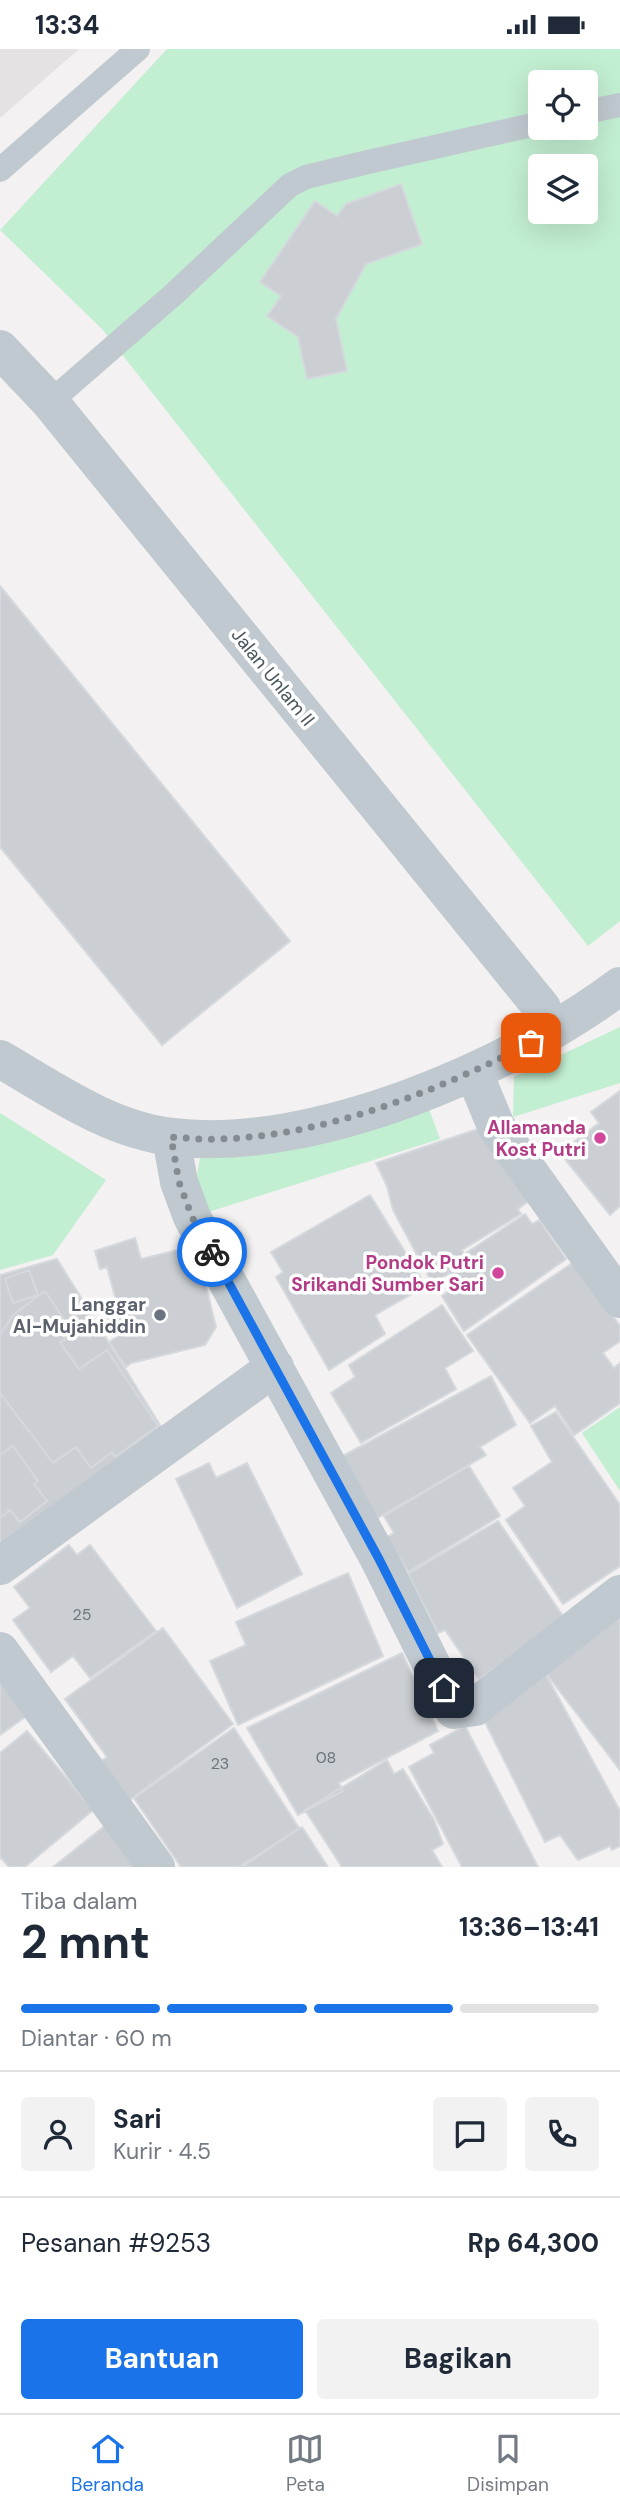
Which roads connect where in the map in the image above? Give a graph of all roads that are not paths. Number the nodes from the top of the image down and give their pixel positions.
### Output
1 (138, 49) edge
2 (620, 104) edge
3 (598, 109) edge
4 (528, 126) edge
5 (0, 170) edge
6 (0, 349) edge
7 (50, 402) junction
8 (618, 989) edge
9 (556, 1014) junction
10 (0, 1059) edge
11 (474, 1073) junction
12 (171, 1137) junction
13 (620, 1299) edge
14 (275, 1367) junction
15 (0, 1566) edge
16 (620, 1594) edge
17 (0, 1651) edge
18 (156, 1867) edge

1 - 5 lane
2 - 3 lane
4 - 7 lane
6 - 7 street, Jalan Unlam II
7 - 9 street, Jalan Unlam II
8 - 9 street
9 - 11 street
10 - 12 street
11 - 12 street
11 - 13 street
12 - 14 street
14 - 15 street
14 - 16 street
17 - 18 street

